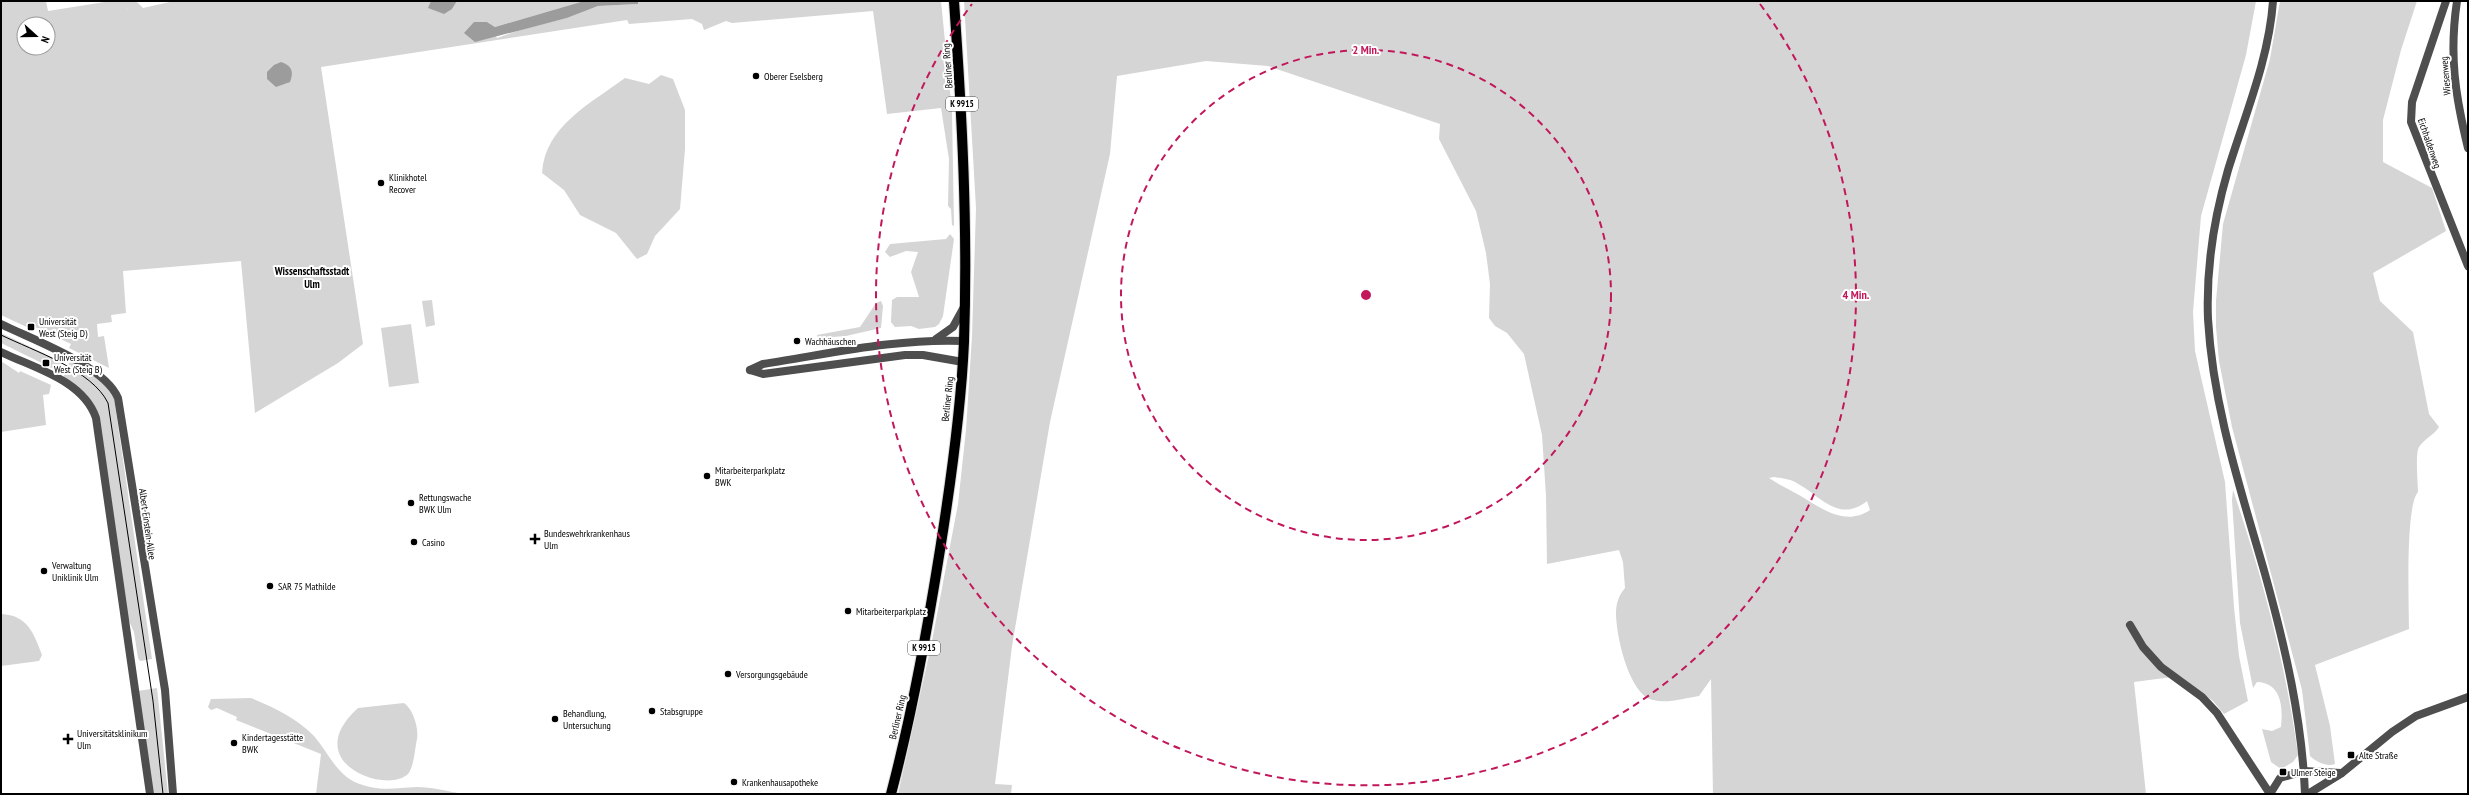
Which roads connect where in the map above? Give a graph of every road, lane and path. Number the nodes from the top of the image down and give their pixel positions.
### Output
1 (954, 1) edge
2 (2273, 1) edge
3 (2446, 1) edge
4 (2457, 1) edge
5 (2468, 148) edge
6 (2468, 266) edge
7 (965, 306) junction
8 (1, 324) edge
9 (934, 340) junction
10 (964, 341) junction
11 (1, 352) edge
12 (963, 362) junction
13 (2130, 625) dead end
14 (2468, 697) edge
15 (2304, 771) junction
16 (2342, 773) junction
17 (150, 794) edge
18 (173, 794) edge
19 (891, 794) edge
20 (2271, 794) edge
21 (2307, 794) edge

1 - 7 main road, Berliner Ring / K 9915
2 - 15 street
3 - 6 street, Eichhaldenweg
4 - 5 street, Wiesenweg
7 - 9 street
7 - 10 main road, Berliner Ring / K 9915
8 - 18 street, Albert-Einstein-Allee
9 - 10 street
9 - 12 street
10 - 12 main road, Berliner Ring / K 9915
11 - 17 street
12 - 19 main road, Berliner Ring / K 9915
13 - 20 street
14 - 16 street
15 - 16 street
15 - 20 street
15 - 21 street
16 - 21 street

